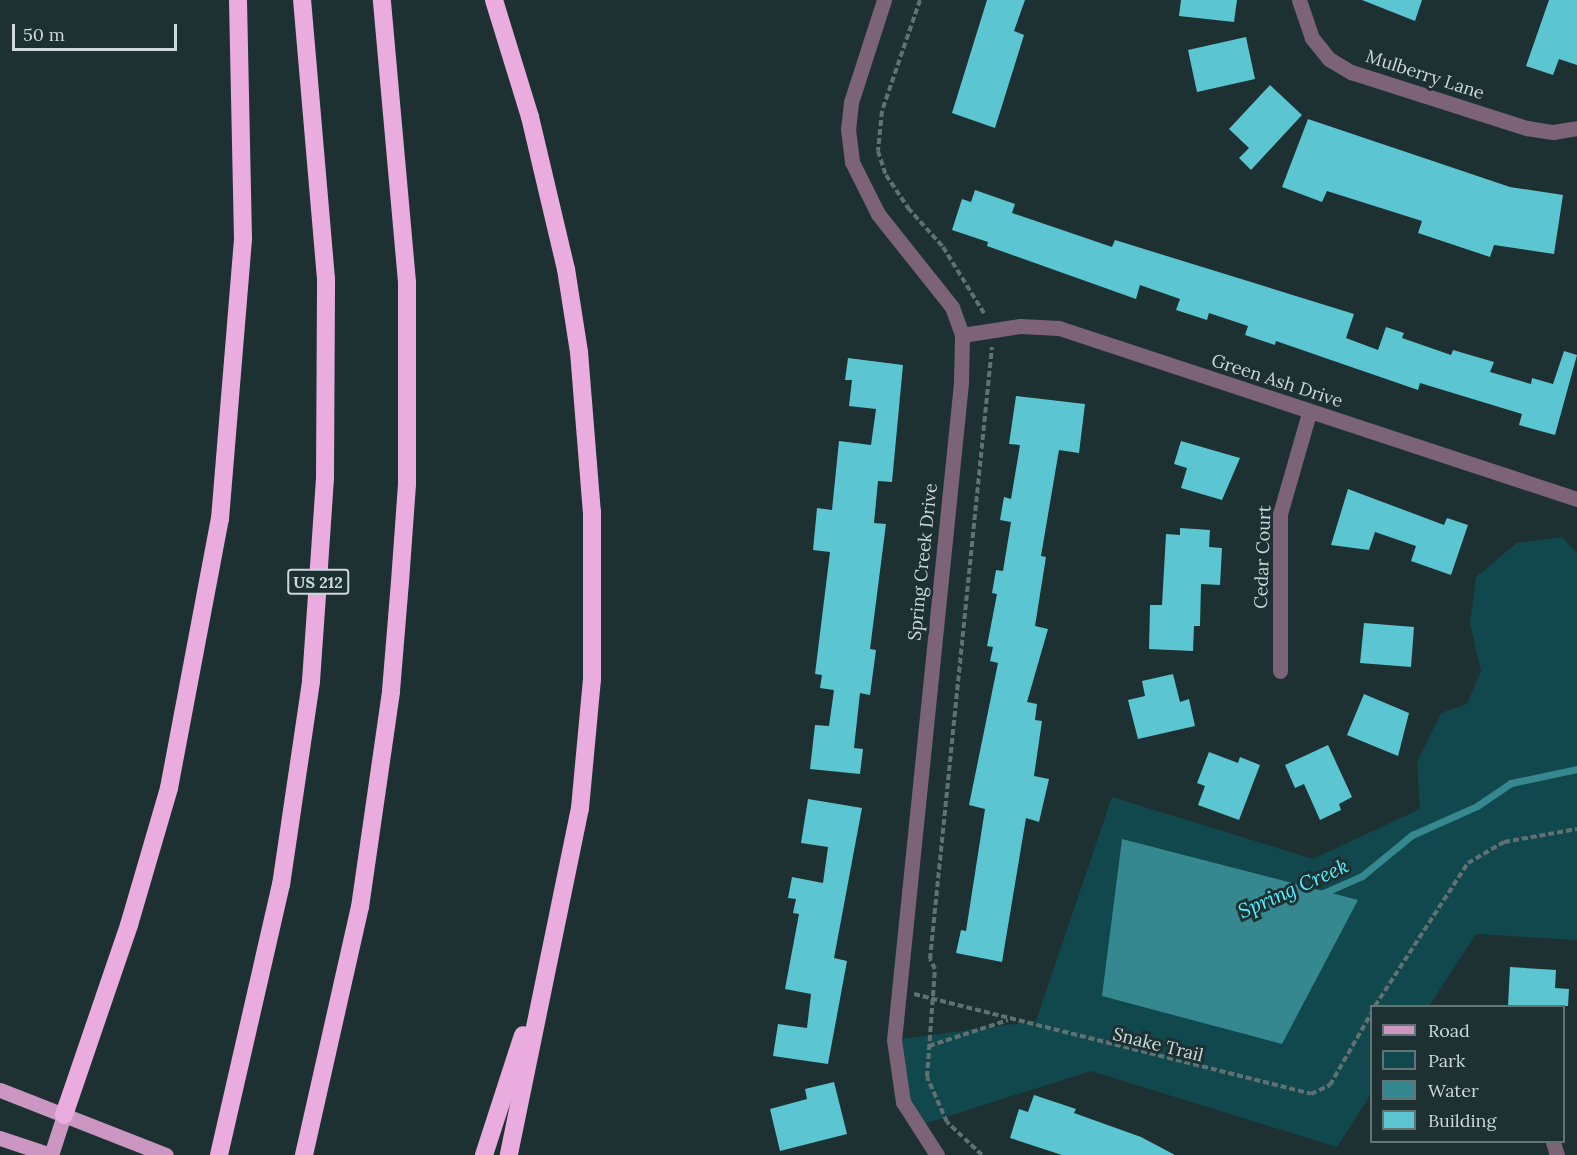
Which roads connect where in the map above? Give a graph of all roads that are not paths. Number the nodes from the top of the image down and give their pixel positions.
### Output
1 (238, 0) edge
2 (302, 0) edge
3 (382, 0) edge
4 (494, 0) edge
5 (884, 0) edge
6 (1299, 0) edge
7 (1577, 128) edge
8 (962, 335) junction
9 (1309, 413) junction
10 (1577, 499) edge
11 (1280, 671) dead end
12 (559, 910) junction
13 (0, 1090) edge
14 (64, 1115) junction
15 (0, 1138) edge
16 (51, 1155) edge
17 (166, 1155) edge
18 (219, 1155) edge
19 (303, 1155) edge
20 (484, 1155) edge
21 (509, 1155) edge
22 (937, 1155) edge

1 - 14 highway
2 - 18 highway, US 212
3 - 19 highway
4 - 12 highway
5 - 8 street, Spring Creek Drive
6 - 7 street, Mulberry Lane
8 - 9 street, Green Ash Drive
8 - 22 street, Spring Creek Drive
9 - 10 street, Green Ash Drive
9 - 11 street, Cedar Court
12 - 20 highway
12 - 21 highway
13 - 14 main road
14 - 16 main road
14 - 17 main road
15 - 16 main road

